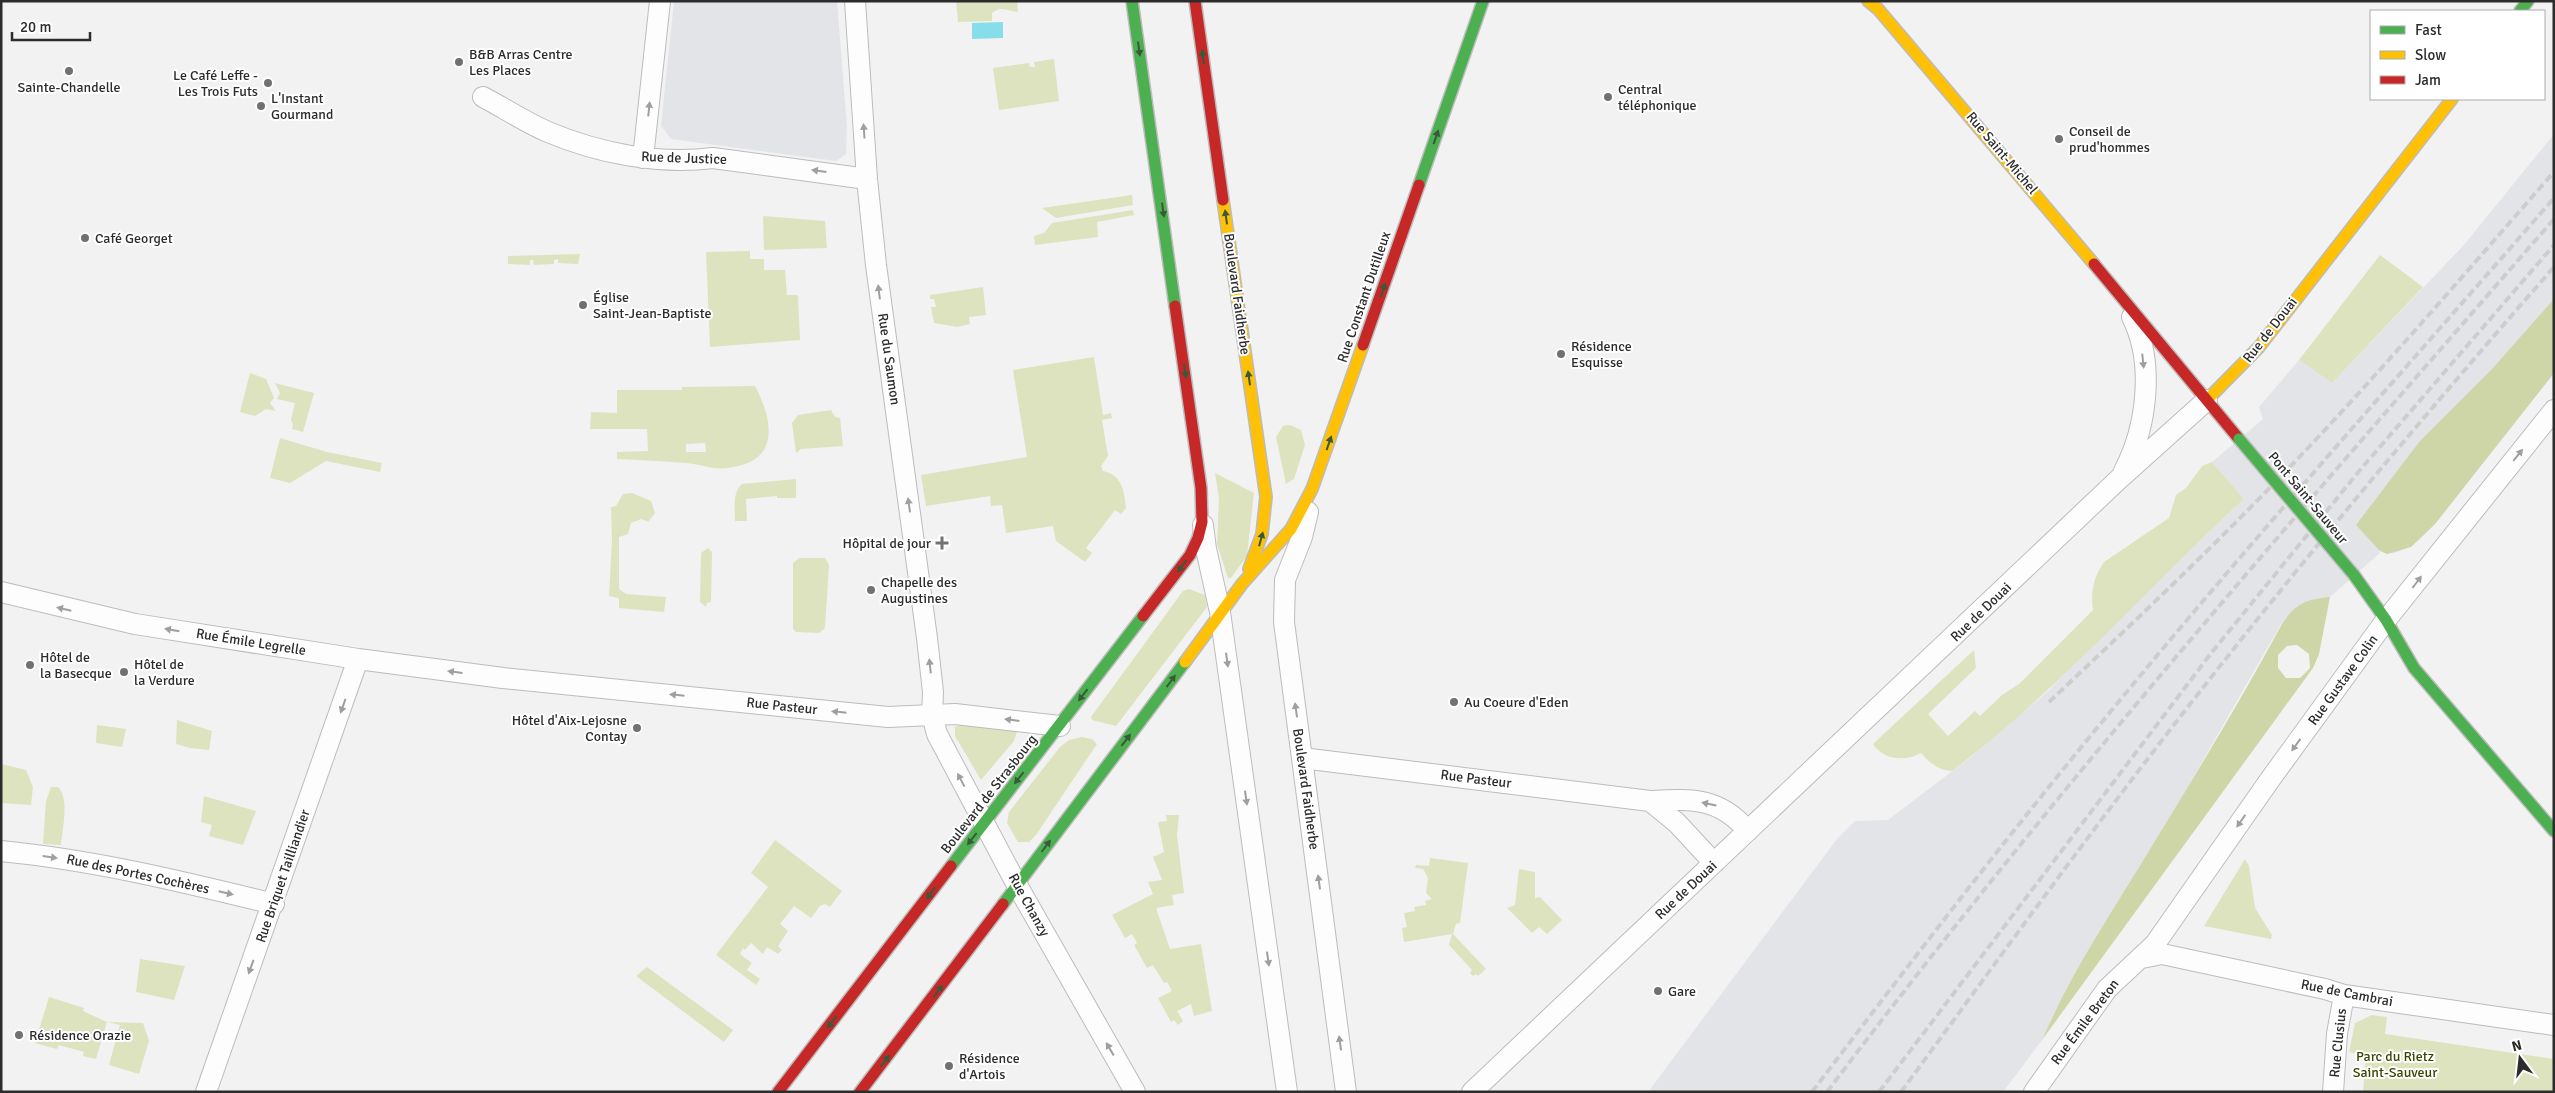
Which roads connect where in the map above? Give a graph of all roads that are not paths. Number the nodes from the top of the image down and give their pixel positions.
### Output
1 (660, 1) edge
2 (855, 1) edge
3 (1132, 1) edge
4 (1195, 1) edge
5 (1483, 1) edge
6 (1868, 1) edge
7 (1876, 5) edge
8 (483, 98) dead end
9 (2451, 100) edge
10 (643, 158) junction
11 (867, 178) junction
12 (2123, 298) junction
13 (2207, 400) junction
14 (2554, 410) edge
15 (2239, 439) joint
16 (2119, 479) junction
17 (1312, 489) junction
18 (1203, 514) junction
19 (1242, 584) junction
20 (1, 592) edge
21 (1220, 612) junction
22 (2386, 620) junction
23 (358, 659) junction
24 (503, 678) joint
25 (932, 715) junction
26 (1060, 726) junction
27 (1302, 758) junction
28 (1650, 801) junction
29 (984, 823) junction
30 (1748, 831) junction
31 (2554, 831) edge
32 (1, 851) edge
33 (1714, 863) junction
34 (1017, 885) junction
35 (274, 904) junction
36 (2142, 958) junction
37 (2344, 995) junction
38 (2554, 1025) edge
39 (206, 1092) edge
40 (778, 1092) edge
41 (860, 1092) edge
42 (1134, 1092) edge
43 (1287, 1092) edge
44 (1346, 1092) edge
45 (1472, 1092) edge
46 (2034, 1092) edge
47 (2333, 1092) edge

10 -> 1 street
11 -> 2 street, Rue du Saumon
3 -> 18 main road
19 -> 4 main road, Boulevard Faidherbe
17 -> 5 main road, Rue Constant Dutilleux
6 - 7 main road, Rue Saint-Michel
7 - 12 main road, Rue Saint-Michel
8 - 10 street, Rue de Justice
9 - 13 main road, Rue de Douai
11 -> 10 street, Rue de Justice
25 -> 11 street, Rue du Saumon
12 - 13 main road, Rue Saint-Michel
12 -> 16 street, Rue Saint-Michel
13 - 15 main road, Rue Saint-Michel
13 - 16 street, Rue de Douai
22 -> 14 street, Rue Gustave Colin
15 - 22 main road, Pont Saint-Sauveur, bridge
16 - 30 street, Rue de Douai
17 - 19 main road, Rue Constant Dutilleux
27 -> 17 street, Boulevard Faidherbe
18 - 21 street
18 -> 26 main road, Boulevard de Strasbourg
19 - 21 main road
23 -> 20 street, Rue Émile Legrelle
34 -> 21 main road
21 -> 43 street
22 - 31 main road, Pont Saint-Sauveur
22 -> 36 street, Rue Gustave Colin
24 -> 23 street, Rue Émile Legrelle
23 -> 35 street, Rue Briquet Tailliandier
25 -> 24 street, Rue Pasteur
26 -> 25 street, Rue Pasteur
29 -> 25 street, Rue Chanzy
26 -> 29 main road, Boulevard de Strasbourg
27 - 28 street, Rue Pasteur
44 -> 27 street, Boulevard Faidherbe
30 -> 28 street, Rue Pasteur
28 - 33 street
29 - 34 street, Rue Chanzy
29 -> 40 main road, Boulevard de Strasbourg
30 - 33 street, Rue de Douai
32 -> 35 street, Rue des Portes Cochères
33 - 45 street, Rue de Douai
41 -> 34 main road
42 -> 34 street, Rue Chanzy
35 -> 39 street, Rue Briquet Tailliandier
36 - 37 street, Rue de Cambrai
36 - 46 street, Rue Émile Breton
37 - 38 street, Rue de Cambrai
37 - 47 street, Rue Clusius

